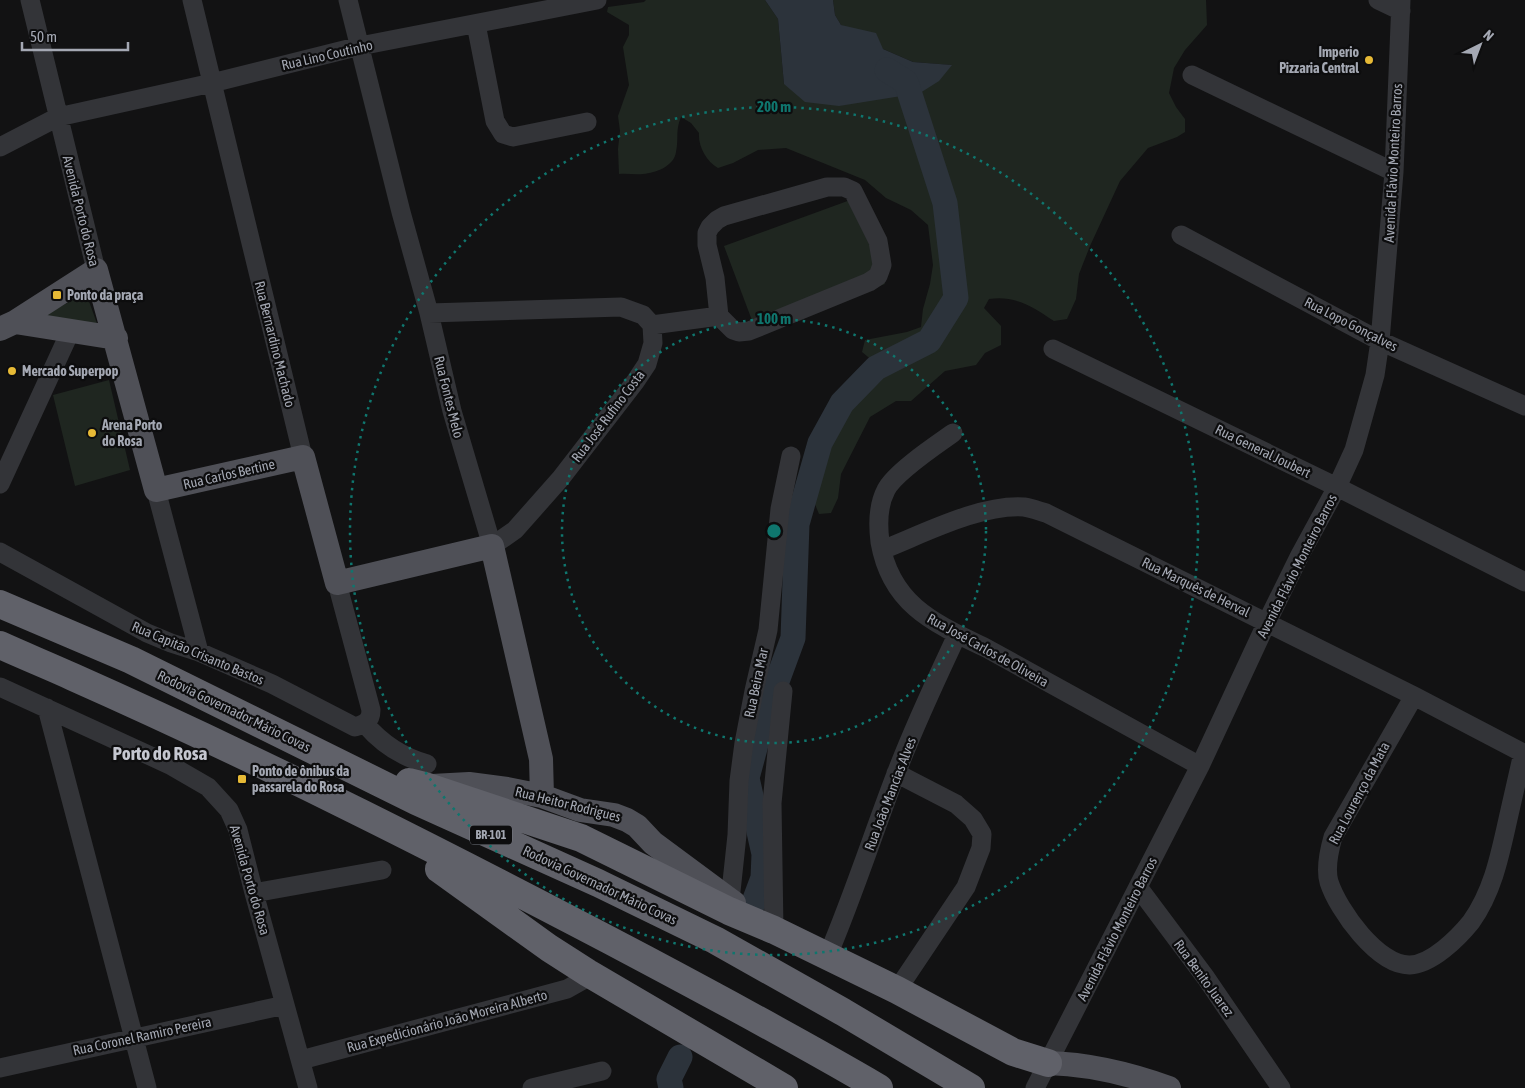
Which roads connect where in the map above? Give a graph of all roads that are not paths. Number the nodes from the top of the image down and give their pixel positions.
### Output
1 (30, 0) edge
2 (192, 0) edge
3 (348, 0) edge
4 (362, 0) edge
5 (597, 0) edge
6 (1378, 0) edge
7 (530, 6) edge
8 (1401, 6) edge
9 (476, 24) junction
10 (356, 26) junction
11 (360, 46) junction
12 (1192, 75) dead end
13 (212, 83) junction
14 (58, 117) junction
15 (587, 122) dead end
16 (0, 148) edge
17 (1394, 172) junction
18 (1181, 235) dead end
19 (96, 270) junction
20 (429, 313) junction
21 (719, 316) junction
22 (7, 325) edge
23 (652, 325) junction
24 (70, 332) junction
25 (116, 338) junction
26 (1380, 341) junction
27 (1053, 349) dead end
28 (1525, 406) edge
29 (953, 433) dead end
30 (791, 456) dead end
31 (303, 457) junction
32 (0, 484) edge
33 (1337, 487) junction
34 (156, 490) junction
35 (492, 546) junction
36 (1, 550) edge
37 (882, 550) junction
38 (1525, 582) edge
39 (337, 583) junction
40 (0, 604) edge
41 (1267, 622) junction
42 (957, 634) junction
43 (0, 645) edge
44 (199, 652) junction
45 (73, 677) junction
46 (0, 687) edge
47 (783, 691) dead end
48 (1414, 696) junction
49 (47, 708) junction
50 (365, 724) junction
51 (1524, 753) edge
52 (1200, 766) junction
53 (346, 767) junction
54 (896, 773) junction
55 (426, 775) junction
56 (542, 796) junction
57 (382, 870) dead end
58 (1138, 887) junction
59 (254, 892) junction
60 (749, 916) junction
61 (828, 956) junction
62 (588, 973) junction
63 (897, 990) junction
64 (285, 1005) junction
65 (133, 1038) junction
66 (301, 1060) junction
67 (1048, 1063) junction
68 (0, 1068) edge
69 (602, 1070) dead end
70 (1267, 1079) edge
71 (147, 1088) edge
72 (308, 1088) edge
73 (532, 1088) edge
74 (784, 1088) edge
75 (879, 1088) edge
76 (970, 1088) edge
77 (1035, 1088) edge
78 (1170, 1088) edge
79 (1281, 1088) edge

1 - 14 street, Avenida Porto do Rosa
2 - 13 street, Rua Bernardino Machado
3 - 10 street, Rua Fontes Melo
4 - 10 street
5 - 7 street, Rua Lino Coutinho
6 - 8 street
7 - 9 street, Rua Lino Coutinho
8 - 17 street, Avenida Flávio Monteiro Barros
9 - 11 street, Rua Lino Coutinho
9 - 15 street
10 - 11 street, Rua Fontes Melo
11 - 13 street, Rua Lino Coutinho
11 - 20 street, Rua Fontes Melo
12 - 17 street
13 - 14 street, Rua Lino Coutinho
13 - 31 street, Rua Bernardino Machado
14 - 16 street, Rua Lino Coutinho
14 - 19 street, Avenida Porto do Rosa
17 - 26 street, Avenida Flávio Monteiro Barros
18 - 26 street, Rua Lopo Gonçalves
19 - 22 main road
19 - 25 main road, Avenida Porto do Rosa
20 - 23 street
20 - 35 street, Rua Fontes Melo
21 - 21 street
21 - 23 street
22 - 24 main road
23 - 35 street, Rua José Rufino Costa
24 - 25 main road
24 - 32 street
25 - 34 main road, Avenida Porto do Rosa
26 - 28 street, Rua Lopo Gonçalves
26 - 33 street, Avenida Flávio Monteiro Barros
27 - 33 street, Rua General Joubert
29 - 37 street, Rua José Carlos de Oliveira
30 - 60 street, Rua Beira Mar
31 - 34 main road, Rua Carlos Bertine
31 - 39 main road, Rua Bernardino Machado
33 - 38 street, Rua General Joubert
33 - 41 street, Avenida Flávio Monteiro Barros
34 - 44 street, Avenida Porto do Rosa
35 - 39 main road, Rua José Rufino Costa
35 - 56 main road, Rua Fontes Melo
36 - 44 street, Rua Capitão Crisanto Bastos
37 - 41 street, Rua Marquês de Herval
37 - 42 street, Rua José Carlos de Oliveira
39 - 50 street, Rua Bernardino Machado
40 - 53 highway, Rodovia Governador Mário Covas / BR-101
41 - 48 street, Rua Marquês de Herval
41 - 52 street, Avenida Flávio Monteiro Barros
42 - 52 street, Rua José Carlos de Oliveira
42 - 54 street, Rua João Mancias Alves
43 - 45 highway
44 - 50 street, Rua Capitão Crisanto Bastos
45 - 62 highway
45 - 75 highway
46 - 49 street, Avenida Porto do Rosa
47 - 60 street
48 - 51 street, Rua Marquês de Herval
48 - 51 street, Rua Lourenço da Mata
49 - 59 street, Avenida Porto do Rosa
49 - 65 street
50 - 55 street
52 - 58 street, Avenida Flávio Monteiro Barros
53 - 55 highway
53 - 76 highway, Rodovia Governador Mário Covas / BR-101
54 - 61 street, Rua João Mancias Alves
54 - 63 street
55 - 56 main road, Rua Heitor Rodrigues
55 - 60 highway
56 - 60 main road, Rua Heitor Rodrigues
57 - 59 street
58 - 67 street, Avenida Flávio Monteiro Barros
58 - 70 street, Rua Benito Juarez
59 - 64 street, Avenida Porto do Rosa
60 - 61 highway
61 - 63 highway
62 - 66 street, Rua Expedicionário João Moreira Alberto
62 - 74 highway
63 - 67 highway
64 - 65 street, Rua Coronel Ramiro Pereira
64 - 66 street, Avenida Porto do Rosa
65 - 68 street, Rua Coronel Ramiro Pereira
65 - 71 street
66 - 72 street, Avenida Porto do Rosa
67 - 77 street, Avenida Flávio Monteiro Barros
67 - 78 main road
69 - 73 street
70 - 79 street, Rua Benito Juarez

